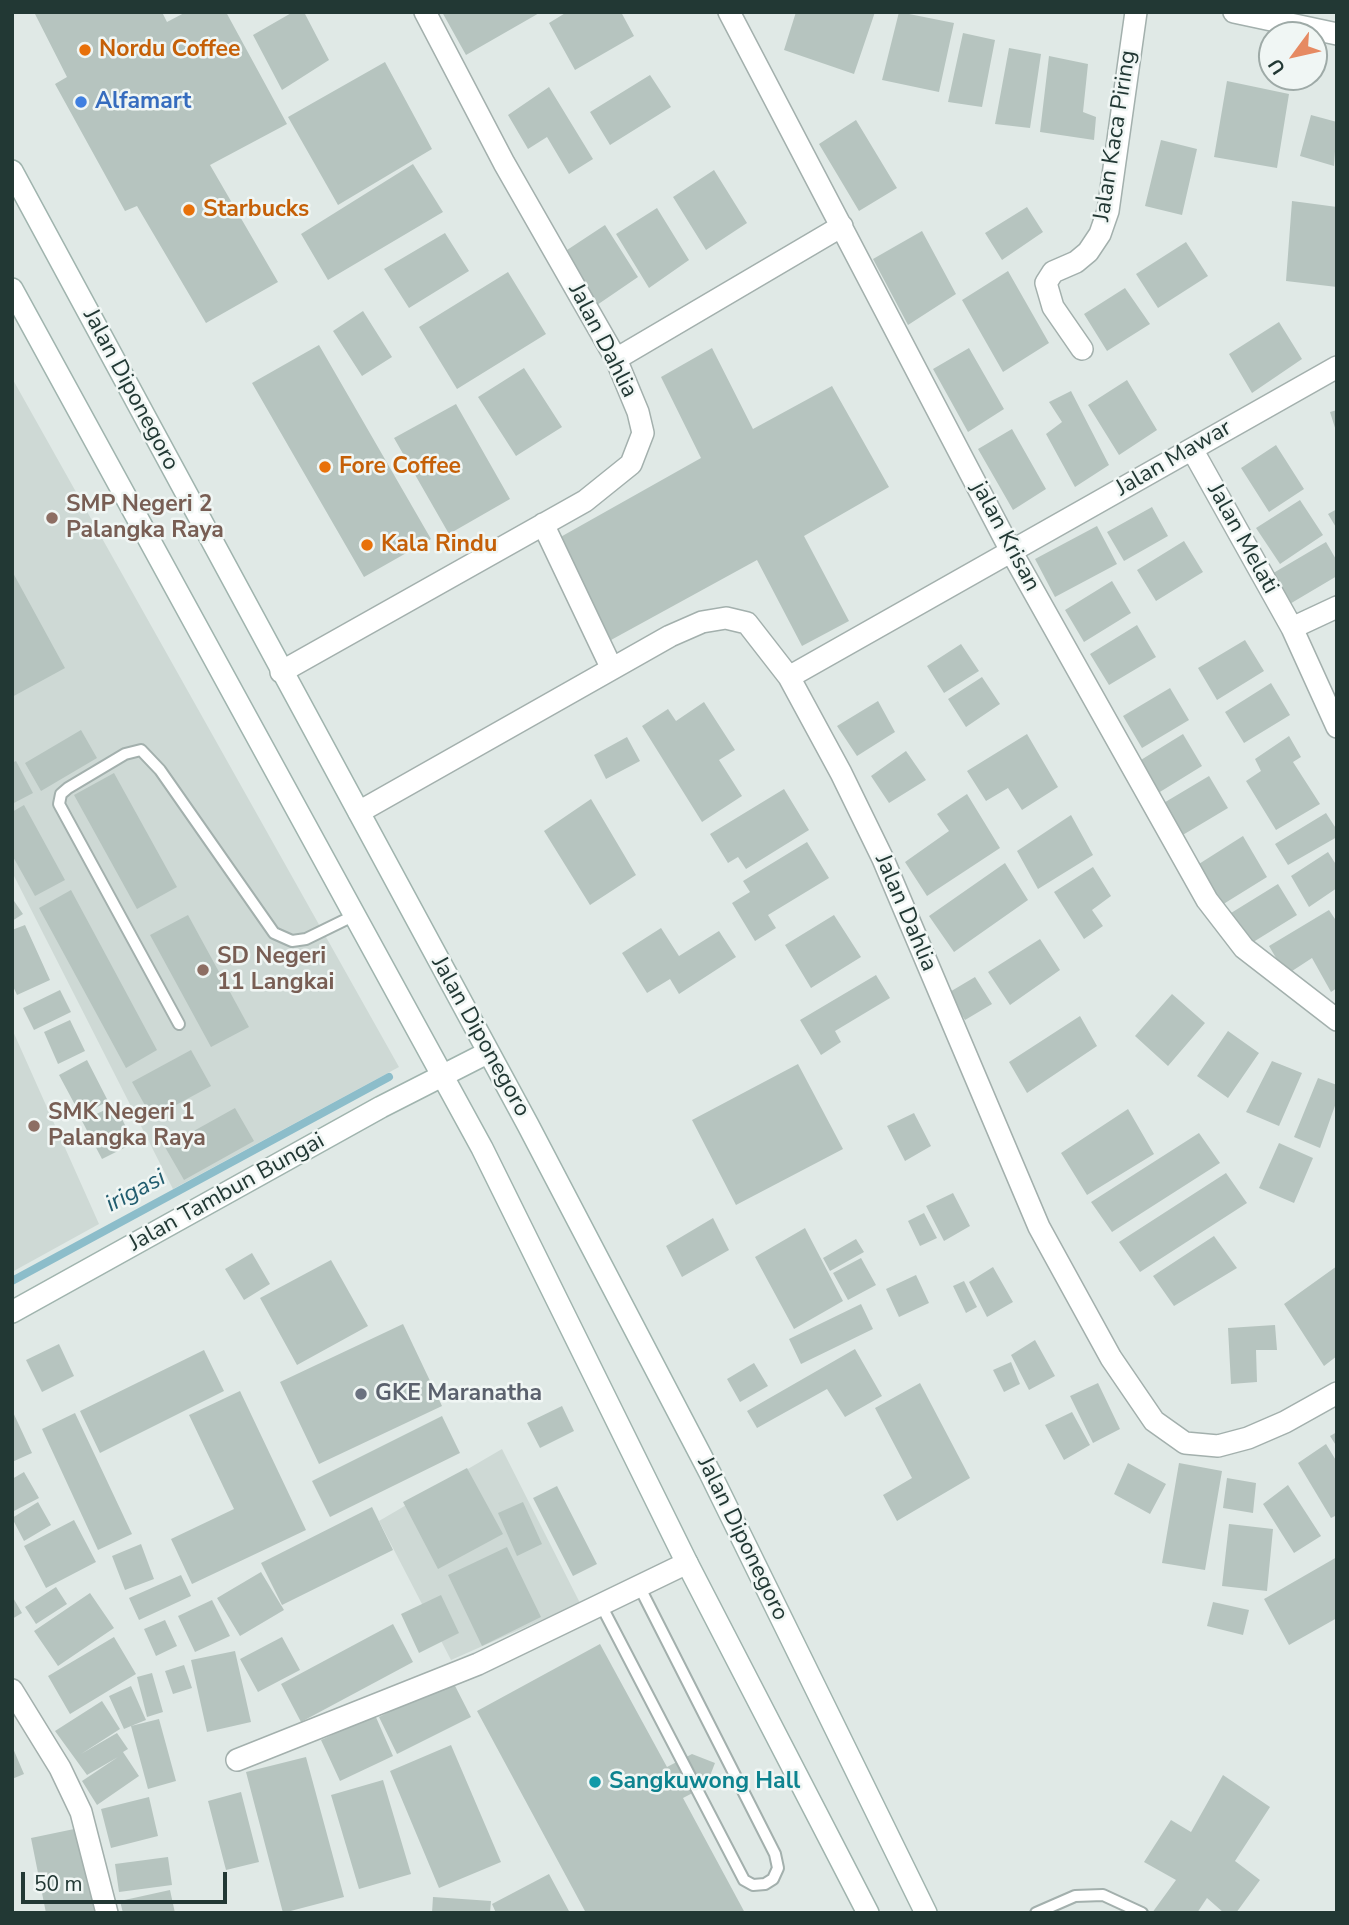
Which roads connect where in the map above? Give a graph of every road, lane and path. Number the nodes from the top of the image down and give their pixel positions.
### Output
1 (425, 12) edge
2 (729, 12) edge
3 (1136, 12) edge
4 (1234, 12) edge
5 (1337, 34) edge
6 (12, 171) edge
7 (842, 226) junction
8 (13, 293) edge
9 (1083, 349) dead end
10 (616, 359) junction
11 (1337, 367) edge
12 (1193, 451) junction
13 (542, 524) junction
14 (1012, 551) junction
15 (1337, 607) edge
16 (1292, 628) junction
17 (612, 669) junction
18 (282, 672) junction
19 (789, 677) junction
20 (1337, 727) edge
21 (359, 812) junction
22 (353, 916) junction
23 (1337, 1020) edge
24 (179, 1024) dead end
25 (487, 1053) junction
26 (443, 1076) junction
27 (12, 1312) edge
28 (1337, 1393) edge
29 (687, 1563) junction
30 (639, 1586) junction
31 (601, 1605) junction
32 (12, 1690) edge
33 (237, 1760) dead end
34 (107, 1913) edge
35 (868, 1913) edge
36 (926, 1913) edge
37 (1036, 1913) edge
38 (1142, 1913) edge

1 - 10 street, Jalan Dahlia
2 - 7 street, jalan Krisan
3 - 9 street, Jalan Kaca Piring
4 - 5 street
6 - 18 street, Jalan Diponegoro
7 - 10 street
7 - 14 street, jalan Krisan
8 - 22 street
10 - 13 street, Jalan Dahlia
11 - 12 street, Jalan Mawar
12 - 14 street, Jalan Mawar
12 - 16 street, Jalan Melati
13 - 17 street
13 - 18 street, Jalan Dahlia
14 - 19 street, Jalan Mawar
14 - 23 street, jalan Krisan
15 - 16 street
16 - 20 street, Jalan Melati
17 - 19 street, Jalan Dahlia
17 - 21 street, Jalan Dahlia
18 - 21 street, Jalan Diponegoro
19 - 28 street, Jalan Dahlia
21 - 25 street, Jalan Diponegoro
22 - 24 lane
22 - 26 street
25 - 26 street, Jalan Tambun Bungai
25 - 36 street, Jalan Diponegoro
26 - 27 street, Jalan Tambun Bungai
26 - 29 street
29 - 30 street
29 - 35 street
30 - 31 street
30 - 31 lane
31 - 33 street
32 - 34 street
37 - 38 lane

